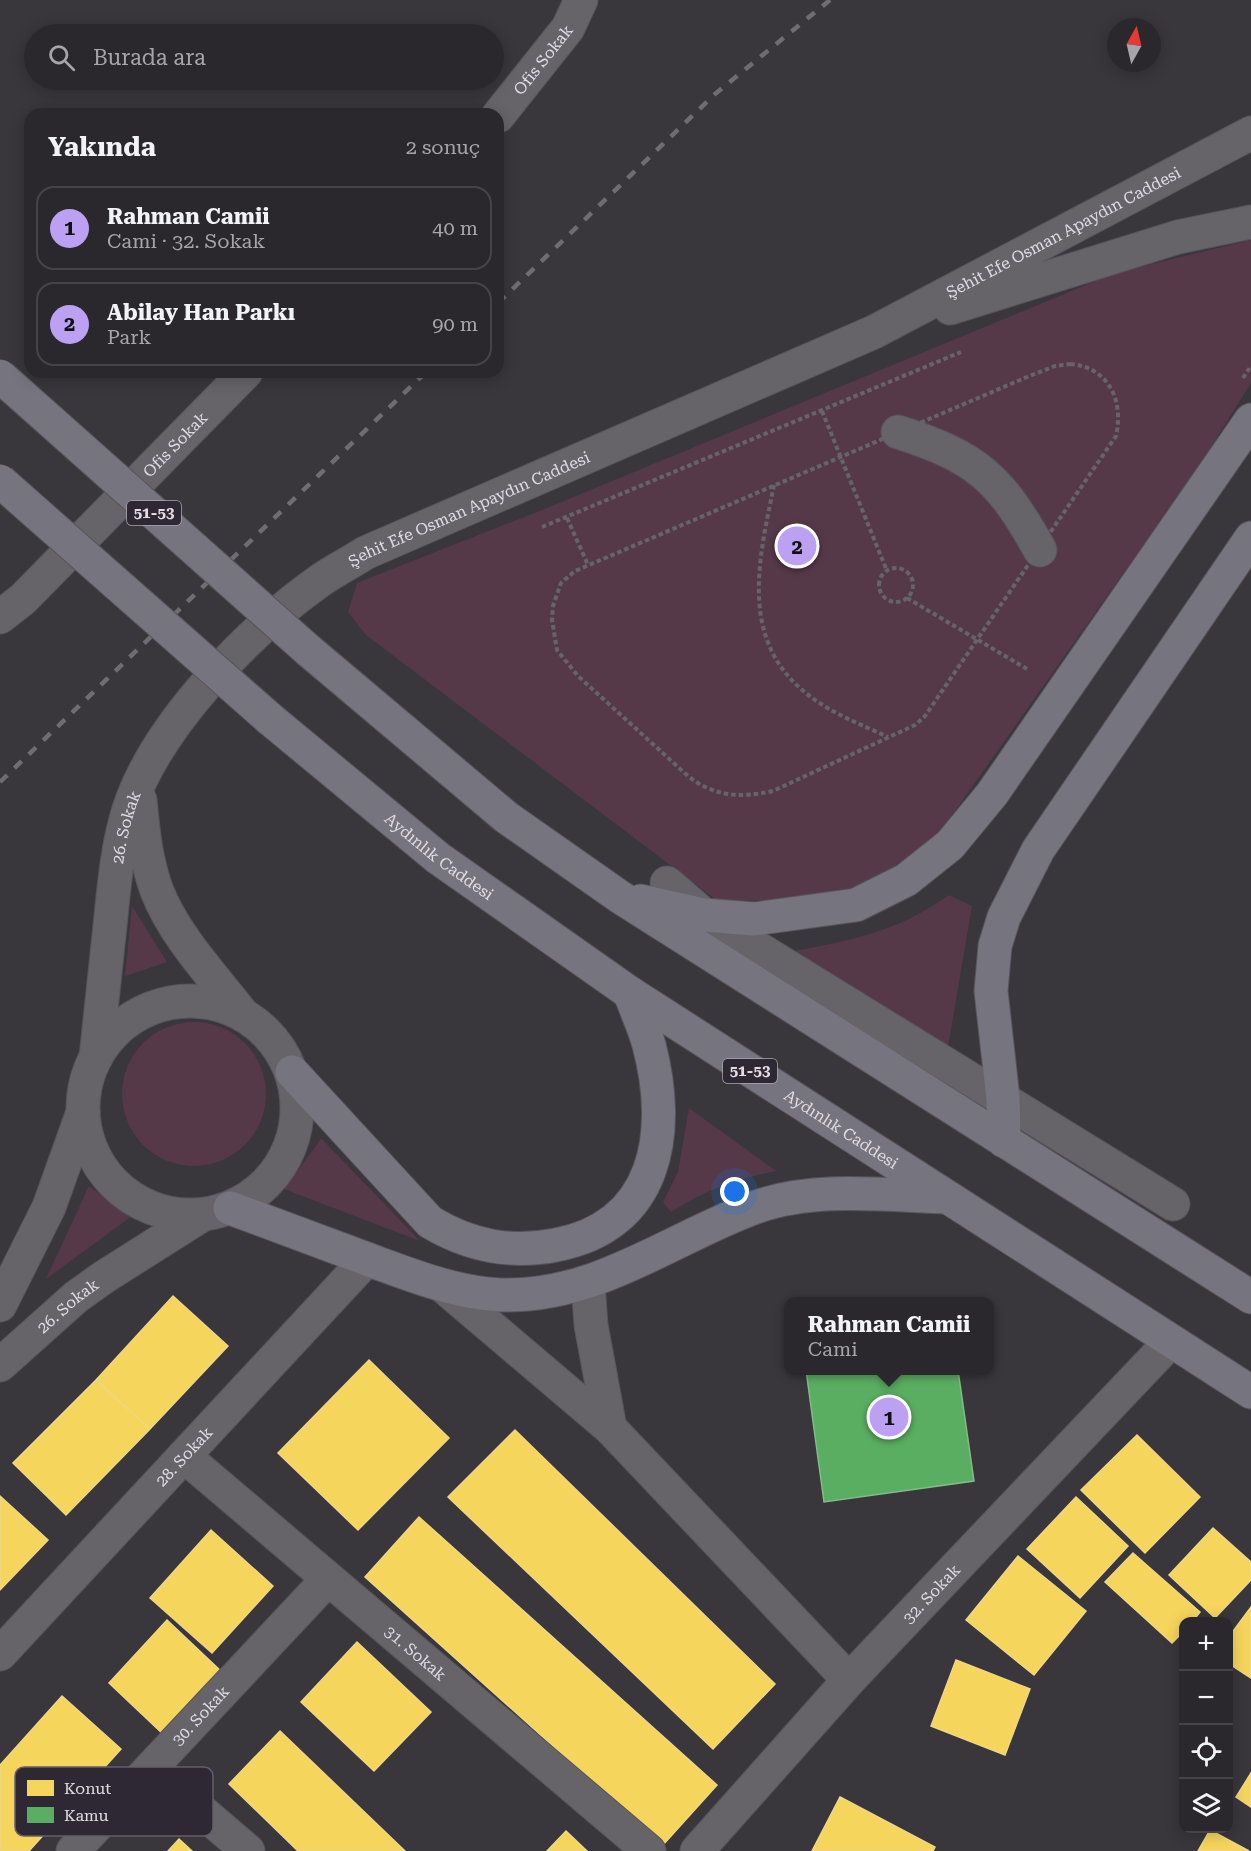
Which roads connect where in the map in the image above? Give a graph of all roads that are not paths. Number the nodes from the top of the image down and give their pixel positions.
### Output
1 (581, 0) edge
2 (504, 108) edge
3 (1251, 133) edge
4 (1251, 222) edge
5 (874, 332) junction
6 (0, 376) edge
7 (240, 378) edge
8 (1251, 420) edge
9 (898, 432) road end
10 (0, 481) edge
11 (1251, 538) edge
12 (1040, 550) road end
13 (0, 616) edge
14 (138, 785) junction
15 (667, 883) dead end
16 (620, 897) junction
17 (704, 915) junction
18 (630, 993) junction
19 (243, 1016) junction
20 (96, 1057) junction
21 (292, 1072) junction
22 (1003, 1098) junction
23 (83, 1112) junction
24 (1004, 1141) junction
25 (946, 1197) junction
26 (1173, 1204) dead end
27 (216, 1211) junction
28 (367, 1259) junction
29 (588, 1282) junction
30 (444, 1287) junction
31 (1251, 1297) edge
32 (0, 1305) edge
33 (1171, 1341) junction
34 (0, 1365) edge
35 (1251, 1392) edge
36 (610, 1428) junction
37 (184, 1456) junction
38 (328, 1579) junction
39 (0, 1654) edge
40 (849, 1680) junction
41 (152, 1767) edge
42 (213, 1821) edge
43 (87, 1836) edge
44 (73, 1851) edge
45 (248, 1851) edge
46 (649, 1851) edge
47 (697, 1851) edge

1 - 2 street, Ofis Sokak
3 - 5 street, Şehit Efe Osman Apaydın Caddesi
4 - 5 street, Şehit Efe Osman Apaydın Caddesi
5 - 14 street, Şehit Efe Osman Apaydın Caddesi
6 - 16 main road, 51-53, bridge
7 - 13 street, Ofis Sokak
8 - 17 main road
9 - 12 street
10 - 18 main road, Aydınlık Caddesi / 51-53, bridge
11 - 22 main road
14 - 19 street, 26. Sokak
14 - 20 street, 26. Sokak
15 - 17 street
16 - 17 main road
16 - 24 main road, 51-53
17 - 22 street
18 - 21 main road
18 - 25 main road, Aydınlık Caddesi / 51-53
19 - 20 street
19 - 21 street
20 - 23 street
21 - 27 street
22 - 24 main road
22 - 26 street
23 - 27 street
23 - 32 street
24 - 31 main road, 51-53
25 - 29 main road
25 - 33 main road, Aydınlık Caddesi / 51-53
27 - 28 main road
27 - 34 street, 26. Sokak
28 - 30 main road
28 - 37 street, 28. Sokak
29 - 30 main road
29 - 36 street
30 - 36 street
33 - 35 main road, Aydınlık Caddesi / 51-53
33 - 40 street, 32. Sokak
36 - 40 street
37 - 38 street, 31. Sokak
37 - 39 street, 28. Sokak
38 - 41 street, 30. Sokak
38 - 46 street, 31. Sokak
40 - 47 street, 32. Sokak
42 - 45 street
43 - 44 street, 30. Sokak

